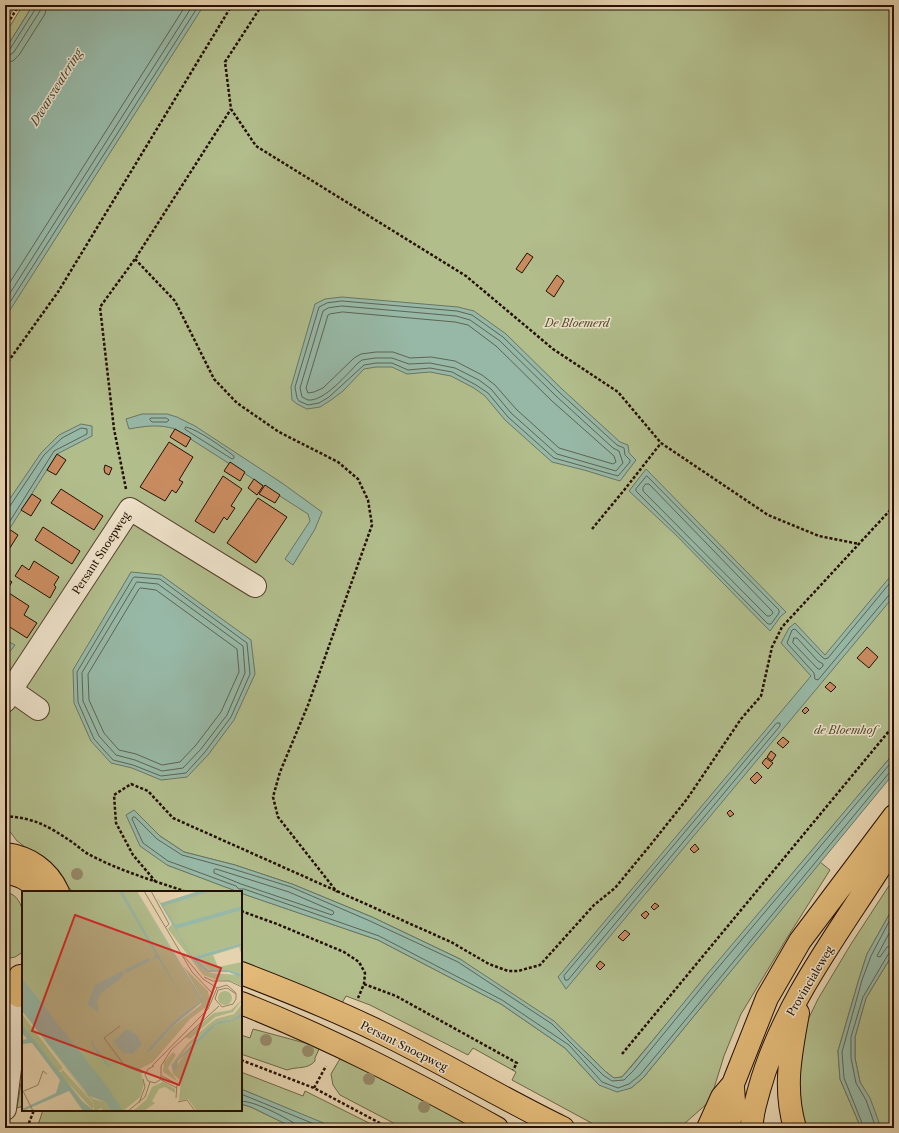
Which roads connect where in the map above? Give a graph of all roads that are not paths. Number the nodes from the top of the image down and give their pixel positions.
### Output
1 (255, 586) dead end
2 (8, 696) edge
3 (38, 708) dead end
4 (894, 816) edge
5 (894, 845) edge
6 (5, 854) edge
7 (5, 872) edge
8 (38, 891) edge
9 (58, 891) edge
10 (242, 973) edge
11 (16, 986) edge
12 (802, 990) junction
13 (242, 1003) edge
14 (733, 1084) junction
15 (5, 1109) edge
16 (497, 1128) edge
17 (563, 1128) edge
18 (708, 1128) edge
19 (728, 1128) edge
20 (752, 1128) edge
21 (795, 1128) edge

1 - 2 street, Persant Snoepweg
2 - 3 street
4 - 14 main road
5 - 12 main road, Provincialeweg
6 - 9 main road
7 - 8 main road
10 - 17 main road, Persant Snoepweg
11 - 15 street
12 - 20 main road, Provincialeweg
12 - 21 main road
13 - 16 main road
14 - 18 main road
14 - 19 main road

